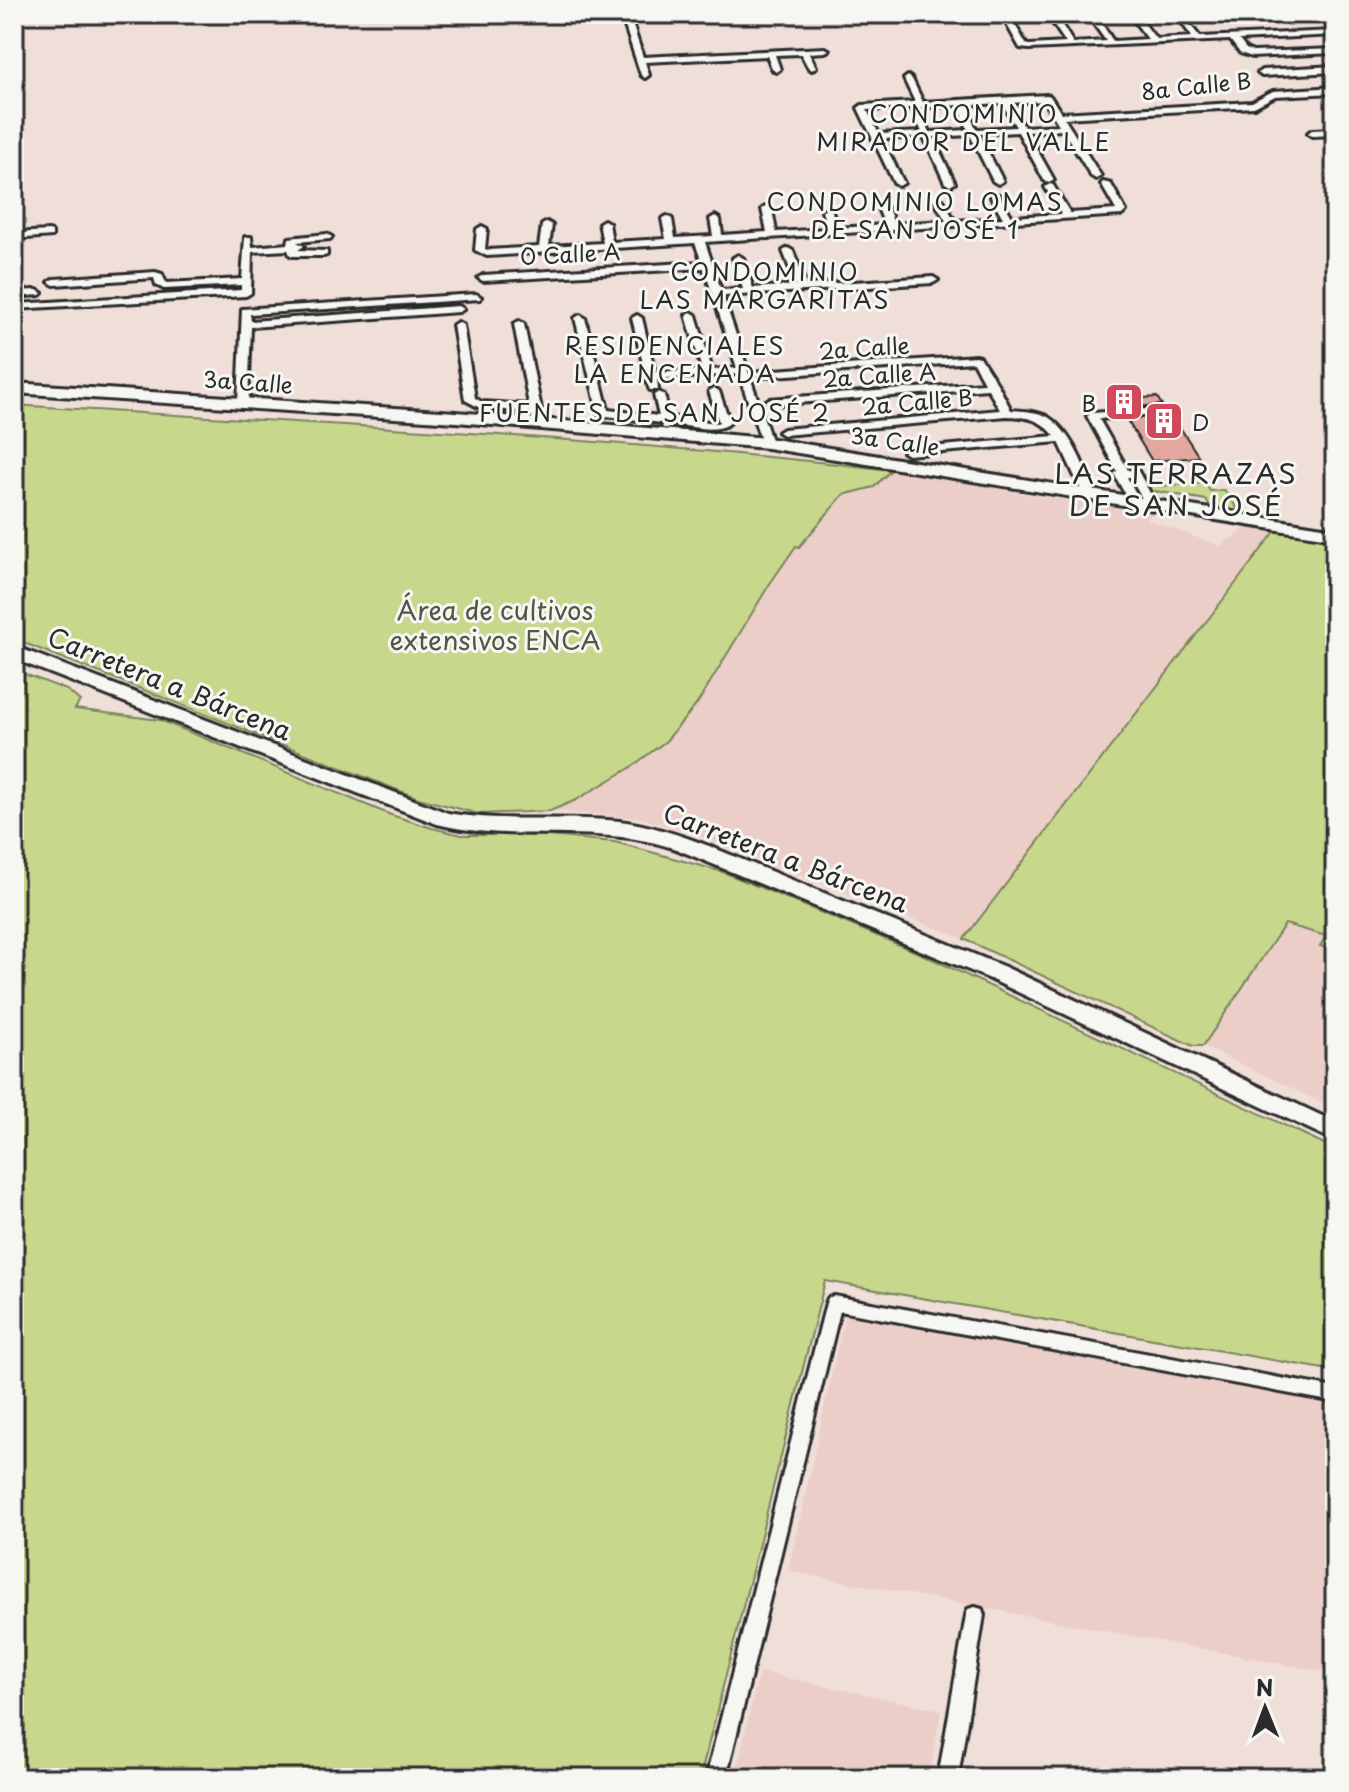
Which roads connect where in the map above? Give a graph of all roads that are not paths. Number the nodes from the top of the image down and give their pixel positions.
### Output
1 (625, 14) edge
2 (1005, 14) edge
3 (1298, 14) edge
4 (1134, 16) edge
5 (1182, 17) dead end
6 (1237, 17) dead end
7 (1095, 20) dead end
8 (1056, 22) dead end
9 (1335, 33) edge
10 (1197, 38) junction
11 (1233, 38) junction
12 (1153, 40) junction
13 (1111, 43) junction
14 (1071, 45) junction
15 (825, 50) dead end
16 (804, 51) junction
17 (1335, 51) edge
18 (770, 54) junction
19 (735, 55) junction
20 (697, 57) junction
21 (661, 59) junction
22 (640, 60) junction
23 (812, 67) dead end
24 (663, 69) dead end
25 (776, 69) dead end
26 (1335, 69) edge
27 (739, 70) dead end
28 (702, 72) dead end
29 (1262, 73) dead end
30 (645, 75) dead end
31 (908, 79) dead end
32 (1335, 90) edge
33 (1005, 100) junction
34 (962, 102) junction
35 (917, 104) junction
36 (1060, 116) junction
37 (1068, 129) junction
38 (1021, 131) junction
39 (1335, 132) edge
40 (1312, 133) dead end
41 (974, 134) junction
42 (928, 137) junction
43 (878, 139) junction
44 (1096, 176) dead end
45 (998, 181) dead end
46 (899, 183) dead end
47 (950, 183) dead end
48 (1106, 184) dead end
49 (996, 197) dead end
50 (940, 202) dead end
51 (883, 208) dead end
52 (767, 209) dead end
53 (827, 211) dead end
54 (1068, 217) junction
55 (667, 219) dead end
56 (715, 219) dead end
57 (1009, 220) junction
58 (604, 223) dead end
59 (952, 224) junction
60 (547, 225) dead end
61 (891, 228) junction
62 (482, 229) dead end
63 (832, 231) junction
64 (49, 234) dead end
65 (772, 235) junction
66 (718, 238) junction
67 (699, 239) junction
68 (15, 242) edge
69 (671, 242) junction
70 (325, 245) dead end
71 (608, 245) junction
72 (544, 249) junction
73 (788, 251) dead end
74 (738, 258) dead end
75 (707, 265) junction
76 (483, 278) dead end
77 (933, 280) dead end
78 (54, 282) dead end
79 (802, 287) junction
80 (246, 288) junction
81 (749, 291) junction
82 (37, 293) dead end
83 (718, 293) junction
84 (14, 294) edge
85 (476, 297) dead end
86 (17, 307) dead end
87 (459, 309) dead end
88 (246, 311) junction
89 (691, 315) dead end
90 (580, 318) dead end
91 (637, 318) dead end
92 (246, 324) junction
93 (519, 324) dead end
94 (458, 325) dead end
95 (743, 371) junction
96 (708, 373) junction
97 (760, 374) dead end
98 (993, 385) junction
99 (655, 387) junction
100 (14, 388) edge
101 (714, 391) dead end
102 (769, 402) dead end
103 (243, 403) junction
104 (1161, 411) dead end
105 (1007, 413) junction
106 (537, 416) junction
107 (666, 426) junction
108 (783, 432) dead end
109 (1061, 439) junction
110 (767, 443) junction
111 (908, 452) dead end
112 (1081, 491) junction
113 (1141, 501) junction
114 (1335, 534) edge
115 (14, 652) edge
116 (1335, 1132) edge
117 (1335, 1395) edge
118 (975, 1615) dead end
119 (716, 1778) edge
120 (948, 1778) edge

1 - 22 street
2 - 14 street
3 - 6 street
4 - 12 street
5 - 10 street
7 - 13 street
8 - 14 street
9 - 11 street
10 - 11 street
10 - 12 street
11 - 17 street
12 - 13 street
13 - 14 street
15 - 16 street
16 - 18 street
16 - 23 street
18 - 19 street
18 - 25 street
19 - 20 street
19 - 27 street
20 - 21 street
20 - 28 street
21 - 22 street
21 - 24 street
22 - 30 street
26 - 29 street
31 - 35 street
32 - 36 street, 8a Calle B
33 - 34 street
33 - 36 street
33 - 38 street
34 - 35 street
34 - 41 street
35 - 42 street
35 - 43 street
36 - 37 street
37 - 38 street
37 - 44 street
38 - 41 street
38 - 54 street
39 - 40 street
41 - 42 street
41 - 45 street
42 - 43 street
42 - 47 street
43 - 46 street
48 - 54 street
49 - 57 street
50 - 59 street
51 - 61 street
52 - 65 street
53 - 63 street
54 - 57 street
55 - 69 street
56 - 66 street
57 - 59 street
58 - 71 street
59 - 61 street
60 - 72 street
61 - 63 street
62 - 72 street
63 - 65 street
64 - 68 street
65 - 66 street
66 - 67 street
67 - 69 street
67 - 75 street
69 - 71 street
70 - 80 street
71 - 72 street
73 - 79 street
74 - 81 street
75 - 76 street, 0 Calle A
75 - 83 street
77 - 79 street
78 - 80 street
79 - 81 street
80 - 86 street
80 - 88 street
81 - 83 street
82 - 84 street
83 - 95 street
85 - 88 street
87 - 92 street
88 - 92 street
89 - 96 street
90 - 107 street
91 - 99 street
92 - 103 street
93 - 106 street
94 - 106 street
95 - 96 street
95 - 110 street
96 - 99 street
97 - 98 street, 2a Calle
98 - 102 street, 2a Calle A
98 - 105 street
99 - 107 street
100 - 103 main road, 3a Calle
101 - 107 street
103 - 106 main road, 3a Calle
104 - 113 street
105 - 108 street, 2a Calle B
105 - 109 street, 2a Calle B
106 - 107 main road, 3a Calle
107 - 110 main road, 3a Calle
109 - 111 street
109 - 112 street
110 - 112 main road, 3a Calle
112 - 113 main road, 3a Calle
113 - 114 main road, 3a Calle
115 - 116 main road, Carretera a Bárcena
117 - 119 street
118 - 120 street

